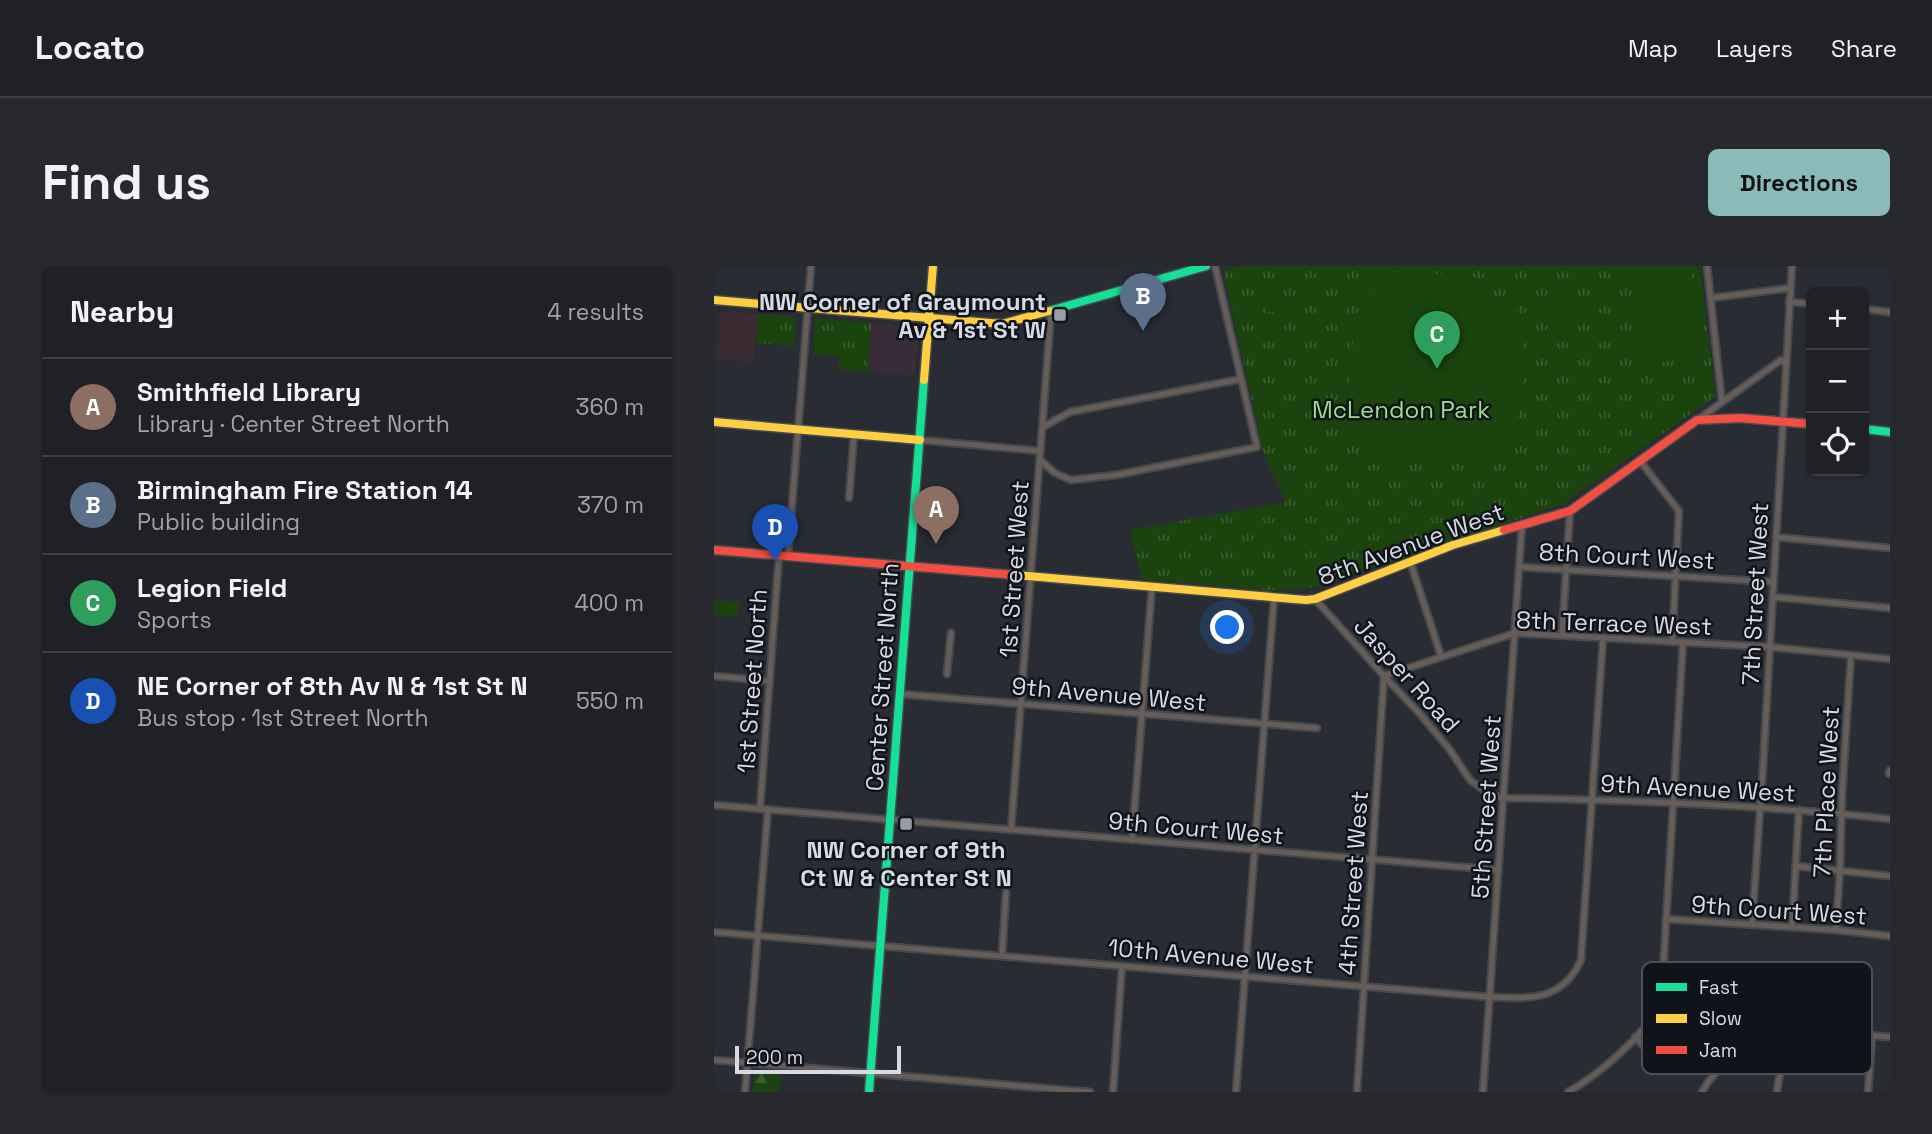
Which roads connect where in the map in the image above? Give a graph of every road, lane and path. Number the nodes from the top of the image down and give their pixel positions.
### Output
1 (811, 266) edge
2 (933, 266) edge
3 (1206, 266) edge
4 (1214, 266) edge
5 (1707, 266) edge
6 (1792, 266) edge
7 (1790, 288) junction
8 (1711, 298) junction
9 (714, 300) edge
10 (1790, 302) junction
11 (1806, 304) edge
12 (807, 308) junction
13 (1869, 310) edge
14 (1051, 312) junction
15 (1890, 312) edge
16 (929, 318) junction
17 (1786, 363) junction
18 (1241, 379) junction
19 (1722, 402) junction
20 (1697, 420) junction
21 (1783, 421) junction
22 (714, 422) edge
23 (1806, 423) edge
24 (1043, 427) junction
25 (798, 430) junction
26 (1869, 430) edge
27 (1890, 432) edge
28 (854, 435) junction
29 (920, 440) junction
30 (1040, 451) junction
31 (1040, 460) junction
32 (1640, 461) junction
33 (849, 498) dead end
34 (1570, 511) junction
35 (1522, 525) junction
36 (1776, 537) junction
37 (1890, 548) edge
38 (714, 550) edge
39 (783, 556) junction
40 (1410, 561) junction
41 (909, 567) junction
42 (1520, 568) junction
43 (1566, 570) junction
44 (1675, 576) junction
45 (1031, 577) junction
46 (1773, 582) junction
47 (1152, 587) junction
48 (1773, 597) junction
49 (1274, 598) junction
50 (1315, 599) junction
51 (1890, 608) edge
52 (951, 633) dead end
53 (1515, 633) junction
54 (1562, 635) junction
55 (1603, 638) junction
56 (1672, 642) junction
57 (1684, 642) junction
58 (1770, 647) junction
59 (1851, 655) junction
60 (1441, 656) junction
61 (1890, 659) edge
62 (947, 674) dead end
63 (714, 676) edge
64 (1384, 676) junction
65 (769, 681) junction
66 (900, 694) junction
67 (1021, 704) junction
68 (1142, 714) junction
69 (1265, 724) junction
70 (1317, 728) dead end
71 (1504, 798) junction
72 (1592, 800) junction
73 (1674, 803) junction
74 (714, 805) edge
75 (1760, 808) junction
76 (760, 809) junction
77 (768, 809) junction
78 (1799, 810) junction
79 (1843, 814) junction
80 (1890, 819) edge
81 (890, 820) junction
82 (1011, 830) junction
83 (1132, 840) junction
84 (1255, 850) junction
85 (1372, 860) junction
86 (1796, 866) junction
87 (1499, 870) junction
88 (1840, 870) junction
89 (1890, 876) edge
90 (1006, 893) dead end
91 (1666, 919) junction
92 (1752, 925) junction
93 (1792, 927) junction
94 (1836, 930) junction
95 (714, 932) edge
96 (758, 935) junction
97 (1890, 936) edge
98 (880, 944) junction
99 (1002, 956) junction
100 (1664, 962) edge
101 (1122, 966) junction
102 (1245, 976) junction
103 (1363, 986) junction
104 (1490, 997) junction
105 (1642, 1028) edge
106 (1872, 1035) edge
107 (1634, 1037) junction
108 (1890, 1037) edge
109 (1642, 1045) edge
110 (714, 1060) edge
111 (748, 1063) junction
112 (870, 1073) junction
113 (1716, 1074) edge
114 (1780, 1074) edge
115 (1869, 1074) edge
116 (992, 1083) junction
117 (746, 1092) edge
118 (869, 1092) edge
119 (991, 1092) edge
120 (1090, 1092) edge
121 (1113, 1092) edge
122 (1236, 1092) edge
123 (1357, 1092) edge
124 (1483, 1092) edge
125 (1568, 1092) edge
126 (1702, 1092) edge
127 (1777, 1092) edge
128 (1868, 1092) edge

1 - 12 street, 1st Street North
2 - 16 main road, Center Street North
3 - 14 main road
4 - 18 street
5 - 8 street
6 - 7 street, 7th Street West
7 - 8 street
7 - 10 street, 7th Street West
8 - 19 street
9 - 12 main road
10 - 11 street
10 - 17 street, 7th Street West
12 - 16 main road
12 - 25 street, 1st Street North
13 - 15 street
14 - 16 main road
14 - 24 street, 1st Street West
16 - 29 main road, Center Street North
17 - 19 street
17 - 21 street, 7th Street West
18 - 24 street
18 - 31 street
19 - 20 street
20 - 21 main road
20 - 32 main road, 8th Avenue West
21 - 23 main road
21 - 36 street, 7th Street West
22 - 25 main road
24 - 30 street, 1st Street West
25 - 28 main road
25 - 39 street, 1st Street North
26 - 27 main road
28 - 29 main road
28 - 33 street
29 - 30 street
29 - 41 main road, Center Street North
30 - 31 street, 1st Street West
31 - 45 street, 1st Street West
32 - 34 main road, 8th Avenue West
32 - 44 street
34 - 35 main road, 8th Avenue West
34 - 43 street
35 - 40 main road, 8th Avenue West
35 - 42 street, 5th Street West
36 - 37 street
36 - 46 street, 7th Street West
38 - 39 main road, 8th Avenue West
39 - 41 main road, 8th Avenue West
39 - 65 street, 1st Street North
40 - 50 main road, 8th Avenue West
40 - 60 street
41 - 45 main road, 8th Avenue West
41 - 66 main road, Center Street North
42 - 43 street, 8th Court West
42 - 53 street, 5th Street West
43 - 44 street, 8th Court West
43 - 54 street
44 - 46 street, 8th Court West
44 - 56 street
45 - 47 main road, 8th Avenue West
45 - 67 street, 1st Street West
46 - 48 street, 7th Street West
47 - 49 main road, 8th Avenue West
47 - 68 street
48 - 51 street
48 - 58 street, 7th Street West
49 - 50 main road, 8th Avenue West
49 - 69 street
50 - 64 street, Jasper Road
52 - 62 street
53 - 54 street, 8th Terrace West
53 - 60 street, 8th Terrace West
53 - 71 street, 5th Street West
54 - 55 street, 8th Terrace West
55 - 56 street, 8th Terrace West
55 - 72 street
56 - 57 street, 8th Terrace West
57 - 58 street, 8th Terrace West
57 - 73 street
58 - 59 street, 8th Terrace West
58 - 75 street, 7th Street West
59 - 61 street, 8th Terrace West
59 - 79 street, 7th Place West
60 - 64 street, 8th Terrace West
63 - 65 street
64 - 71 street, Jasper Road
64 - 85 street, 4th Street West
65 - 76 street, 1st Street North
66 - 67 street, 9th Avenue West
66 - 81 main road, Center Street North
67 - 68 street, 9th Avenue West
67 - 82 street, 1st Street West
68 - 69 street, 9th Avenue West
68 - 83 street
69 - 70 street, 9th Avenue West
69 - 84 street
71 - 72 street, 9th Avenue West
71 - 87 street, 5th Street West
72 - 73 street, 9th Avenue West
72 - 104 street, 10th Avenue West
73 - 75 street, 9th Avenue West
73 - 91 street
74 - 76 street, 9th Court West
75 - 78 street, 9th Avenue West
75 - 92 street, 7th Street West
76 - 77 street, 9th Court West
77 - 81 street, 9th Court West
77 - 96 street, 1st Street North
78 - 79 street, 9th Avenue West
78 - 86 street
79 - 80 street, 9th Avenue West
79 - 88 street, 7th Place West
81 - 82 street, 9th Court West
81 - 98 main road, Center Street North
82 - 83 street, 9th Court West
83 - 84 street, 9th Court West
84 - 85 street, 9th Court West
84 - 102 street
85 - 87 street, 9th Court West
85 - 103 street, 4th Street West
86 - 88 street
86 - 93 street
87 - 104 street, 5th Street West
88 - 89 street
88 - 94 street, 7th Place West
90 - 99 street
91 - 92 street, 9th Court West
91 - 100 street
92 - 93 street, 9th Court West
93 - 94 street, 9th Court West
94 - 97 street, 9th Court West
95 - 96 street, 10th Avenue West
96 - 98 street, 10th Avenue West
96 - 111 street, 1st Street North
98 - 99 street, 10th Avenue West
98 - 112 main road, Center Street North
99 - 101 street, 10th Avenue West
101 - 102 street, 10th Avenue West
101 - 121 street
102 - 103 street, 10th Avenue West
102 - 122 street
103 - 104 street, 10th Avenue West
103 - 123 street, 4th Street West
104 - 124 street, 5th Street West
105 - 107 street
106 - 108 street
107 - 109 street
107 - 125 street
110 - 111 street
111 - 112 street
111 - 117 street, 1st Street North
112 - 116 street
112 - 118 main road, Center Street North
113 - 126 street
114 - 127 street
115 - 128 street
116 - 119 street
116 - 120 street

